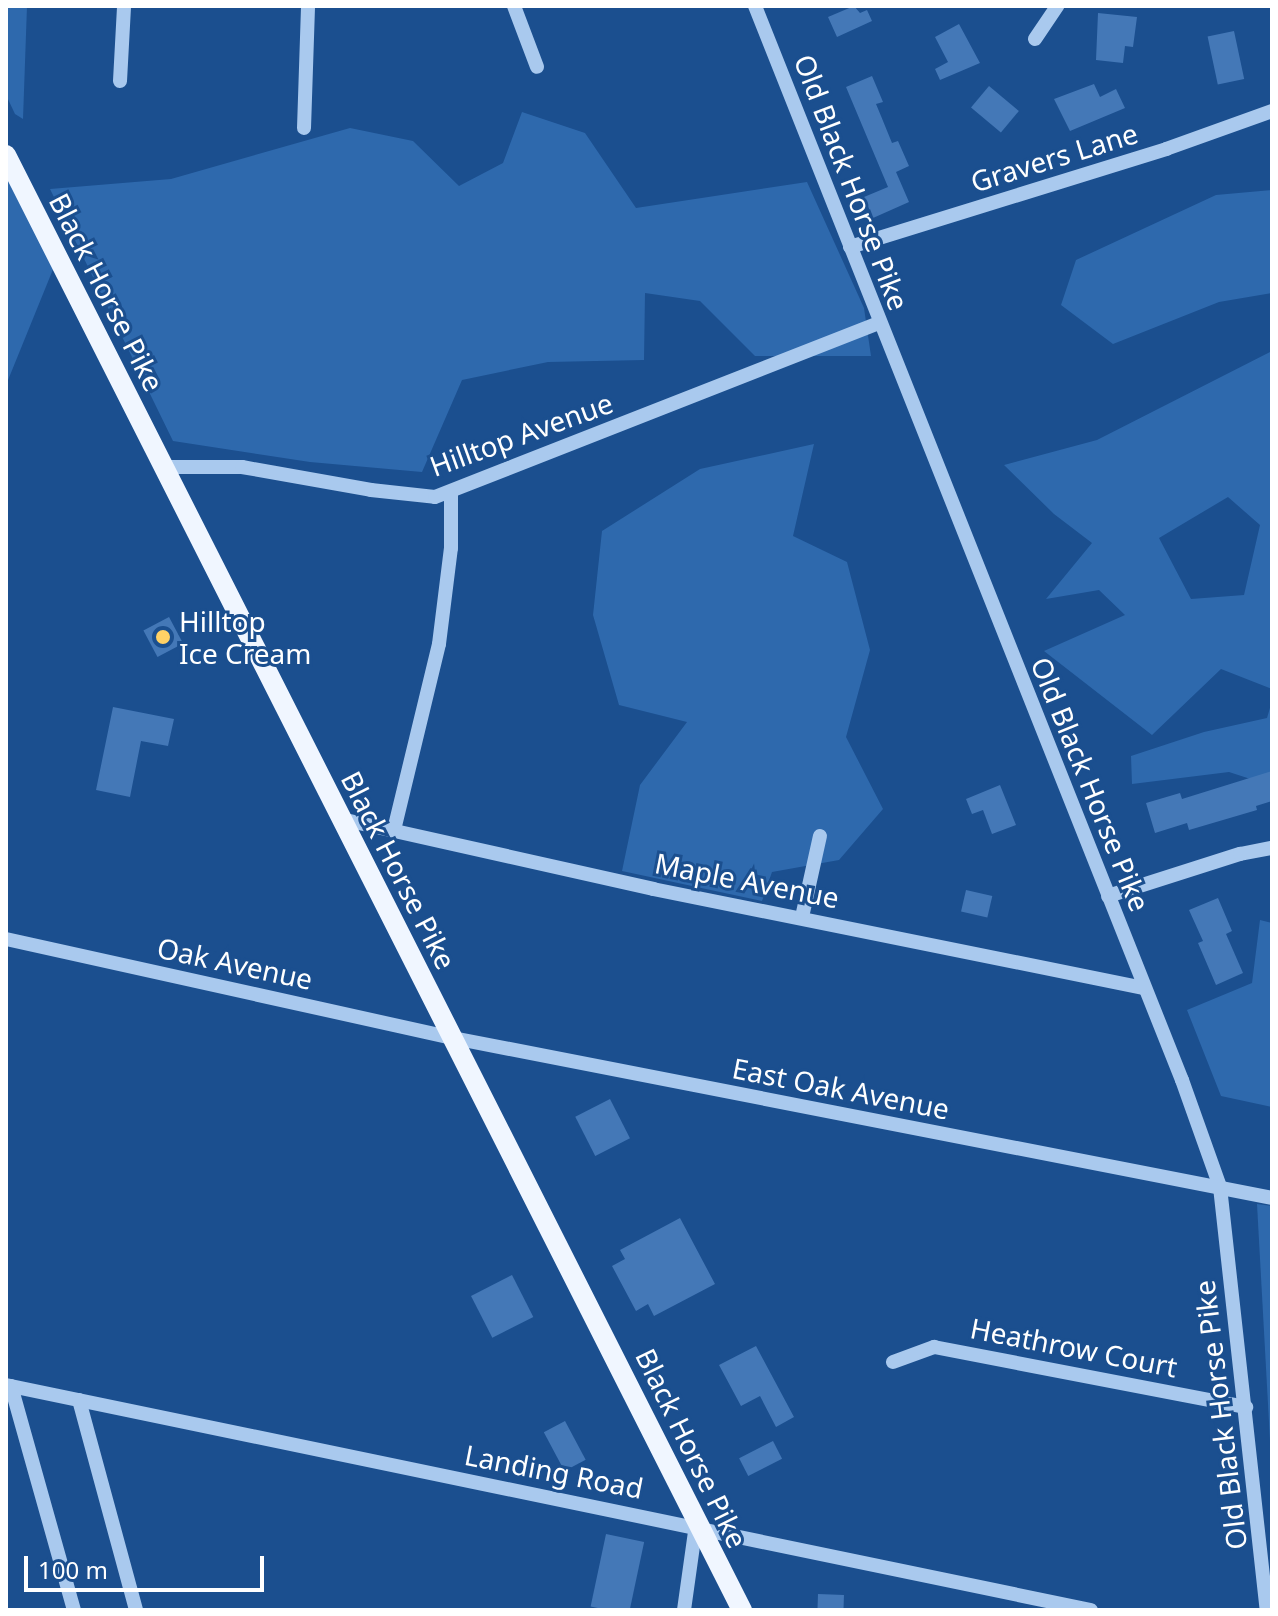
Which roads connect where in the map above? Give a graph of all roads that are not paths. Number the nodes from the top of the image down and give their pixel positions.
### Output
1 (124, 6) edge
2 (308, 6) edge
3 (514, 6) edge
4 (755, 6) edge
5 (1057, 6) edge
6 (1035, 39) dead end
7 (537, 67) dead end
8 (120, 81) dead end
9 (1272, 111) edge
10 (304, 128) dead end
11 (6, 155) edge
12 (850, 247) junction
13 (880, 323) junction
14 (165, 467) junction
15 (451, 493) junction
16 (341, 819) junction
17 (394, 830) junction
18 (820, 836) dead end
19 (1272, 848) edge
20 (1108, 896) junction
21 (802, 917) junction
22 (6, 939) edge
23 (1144, 988) junction
24 (453, 1038) junction
25 (1220, 1187) junction
26 (1272, 1198) edge
27 (893, 1362) dead end
28 (8, 1386) edge
29 (79, 1400) junction
30 (1246, 1407) junction
31 (696, 1525) junction
32 (74, 1610) edge
33 (136, 1610) edge
34 (684, 1610) edge
35 (742, 1610) edge
36 (1091, 1610) edge
37 (1267, 1610) edge

1 - 8 street
2 - 10 street
3 - 7 street
4 - 12 street, Old Black Horse Pike
5 - 6 street
9 - 12 street, Gravers Lane
11 - 14 main road, Black Horse Pike
12 - 13 street, Old Black Horse Pike
13 - 15 street, Hilltop Avenue
13 - 20 street, Old Black Horse Pike
14 - 15 street, Hilltop Avenue
14 - 16 main road, Black Horse Pike
15 - 17 street
16 - 17 street, Maple Avenue
16 - 24 main road, Black Horse Pike
17 - 21 street, Maple Avenue
18 - 21 street
19 - 20 street
20 - 23 street, Old Black Horse Pike
21 - 23 street, Maple Avenue
22 - 24 street, Oak Avenue
23 - 25 street, Old Black Horse Pike
24 - 25 street, East Oak Avenue
24 - 31 main road, Black Horse Pike
25 - 26 street, East Oak Avenue
25 - 30 street, Old Black Horse Pike
27 - 30 street, Heathrow Court
28 - 29 street, Landing Road
28 - 32 street
29 - 31 street, Landing Road
29 - 33 street
30 - 37 street, Old Black Horse Pike
31 - 34 street
31 - 35 main road, Black Horse Pike
31 - 36 street, Landing Road

